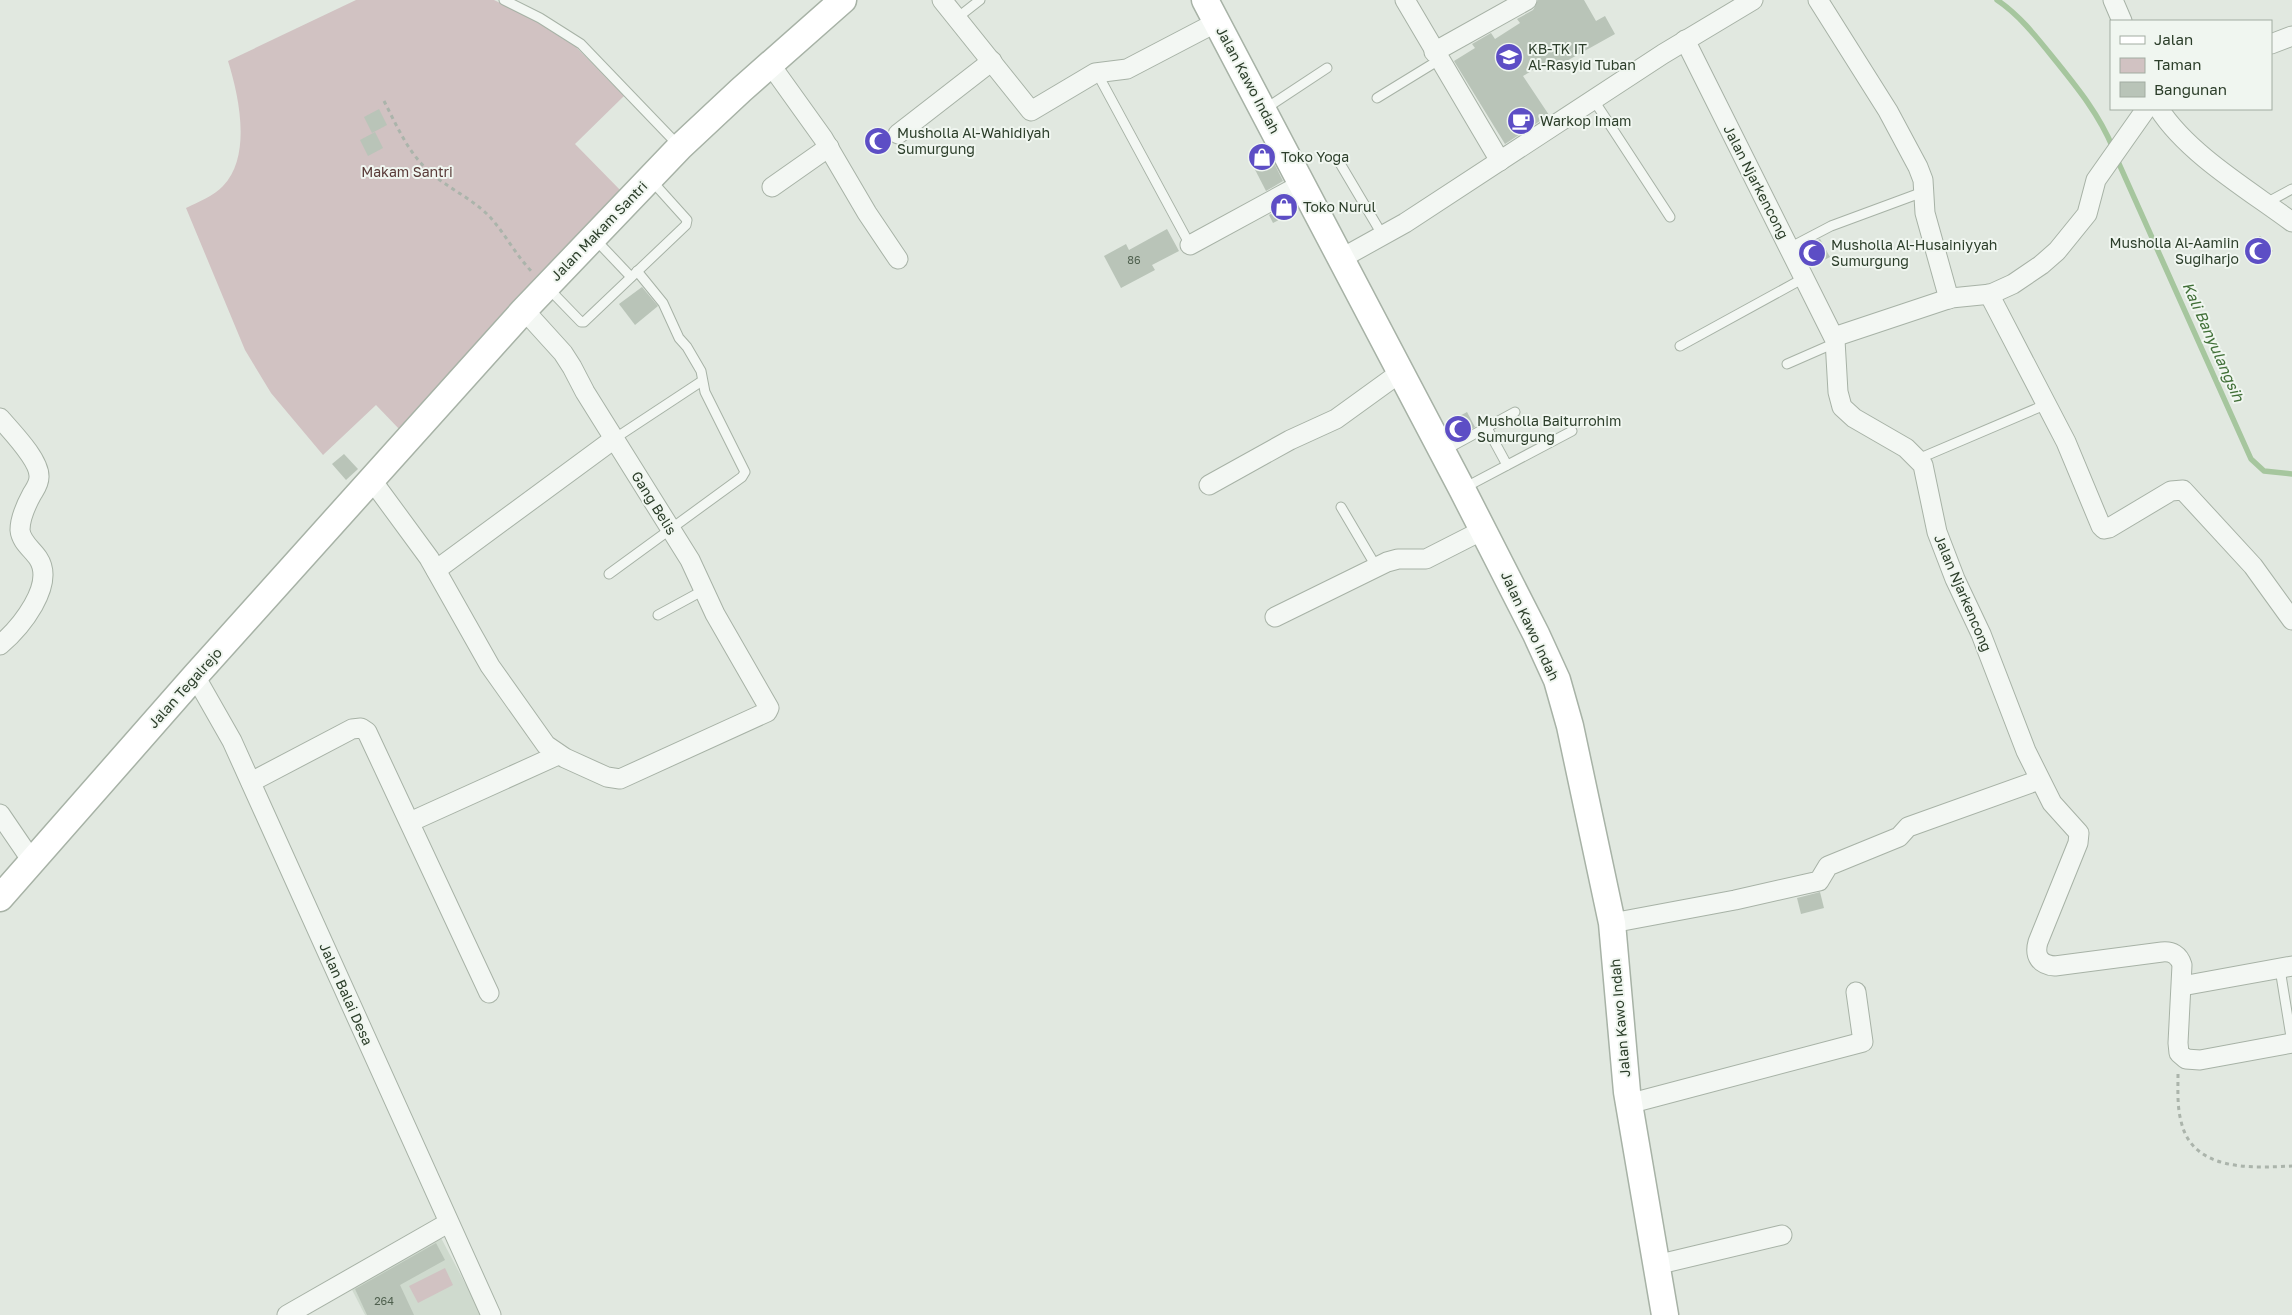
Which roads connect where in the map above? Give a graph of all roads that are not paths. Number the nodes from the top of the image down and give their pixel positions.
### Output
1 (504, 0) edge
2 (843, 0) edge
3 (942, 0) edge
4 (980, 0) edge
5 (1405, 0) edge
6 (1527, 0) edge
7 (1753, 0) edge
8 (1818, 0) edge
9 (2113, 0) edge
10 (1211, 11) edge
11 (957, 18) junction
12 (2122, 20) edge
13 (2292, 36) edge
14 (1685, 40) junction
15 (2272, 44) edge
16 (1437, 56) junction
17 (992, 61) junction
18 (770, 64) junction
19 (1327, 68) dead end
20 (1097, 73) junction
21 (1376, 98) dead end
22 (1593, 99) junction
23 (1264, 110) junction
24 (2145, 110) edge
25 (2160, 110) edge
26 (898, 134) dead end
27 (680, 147) junction
28 (829, 147) junction
29 (1338, 160) dead end
30 (1500, 161) junction
31 (650, 178) junction
32 (1302, 184) junction
33 (772, 187) dead end
34 (2292, 189) edge
35 (1923, 192) junction
36 (2266, 203) junction
37 (1670, 218) dead end
38 (2292, 222) edge
39 (1383, 236) junction
40 (593, 237) junction
41 (1190, 245) joint
42 (1789, 248) junction
43 (1342, 258) junction
44 (898, 259) dead end
45 (634, 274) junction
46 (1804, 278) junction
47 (546, 286) junction
48 (1988, 294) junction
49 (1949, 299) junction
50 (524, 310) junction
51 (1835, 340) junction
52 (1680, 346) dead end
53 (1787, 364) dead end
54 (1401, 372) junction
55 (702, 381) junction
56 (2047, 404) junction
57 (1515, 412) dead end
58 (0, 418) edge
59 (1487, 428) junction
60 (1572, 431) dead end
61 (614, 439) junction
62 (1442, 452) junction
63 (1918, 459) junction
64 (1507, 465) junction
65 (372, 479) junction
66 (1208, 485) dead end
67 (1462, 489) junction
68 (1341, 507) dead end
69 (670, 528) junction
70 (1483, 530) junction
71 (1376, 568) junction
72 (436, 570) junction
73 (608, 574) dead end
74 (704, 590) junction
75 (658, 615) dead end
76 (1275, 618) dead end
77 (2292, 620) edge
78 (0, 645) edge
79 (195, 676) junction
80 (558, 755) junction
81 (2039, 780) junction
82 (251, 782) junction
83 (0, 814) edge
84 (410, 822) junction
85 (32, 861) junction
86 (0, 898) edge
87 (1612, 923) junction
88 (2286, 967) edge
89 (2182, 986) junction
90 (1856, 992) dead end
91 (490, 993) dead end
92 (2292, 1043) edge
93 (1628, 1104) junction
94 (448, 1223) junction
95 (1782, 1235) dead end
96 (1656, 1266) junction
97 (287, 1315) edge
98 (490, 1315) edge
99 (1665, 1315) edge

1 - 27 lane
2 - 18 street, Jalan Makam Santri
3 - 11 street
4 - 11 lane
5 - 16 street
6 - 16 street
7 - 14 street
8 - 35 street
9 - 12 street
10 - 20 street
10 - 23 street, Jalan Kawo Indah
11 - 17 street
13 - 15 street
14 - 22 street
14 - 42 street, Jalan Njarkencong
16 - 21 lane
16 - 30 street
17 - 20 street
17 - 26 street
18 - 27 street, Jalan Makam Santri
18 - 28 street
19 - 23 lane
20 - 41 lane
22 - 30 street
22 - 37 lane
23 - 32 street, Jalan Kawo Indah
24 - 48 street
25 - 36 street
27 - 31 street, Jalan Makam Santri
28 - 33 street
28 - 44 street
29 - 39 lane
30 - 39 street
31 - 40 street, Jalan Makam Santri
31 - 45 lane
32 - 41 street
32 - 43 street, Jalan Kawo Indah
34 - 36 lane
35 - 42 lane
35 - 49 street
36 - 38 street
39 - 43 street
40 - 45 lane
40 - 47 street, Jalan Makam Santri
42 - 46 street, Jalan Njarkencong
43 - 54 street, Jalan Kawo Indah
45 - 47 lane
45 - 55 lane
46 - 51 street, Jalan Njarkencong
46 - 52 lane
47 - 50 street, Jalan Makam Santri
48 - 49 street
48 - 56 street
49 - 51 street
50 - 61 street, Gang Belis
50 - 65 street, Jalan Makam Santri
51 - 53 lane
51 - 63 street, Jalan Njarkencong
54 - 62 street, Jalan Kawo Indah
54 - 66 street
55 - 61 lane
55 - 69 lane
56 - 63 lane
56 - 77 street
57 - 59 lane
58 - 78 street
59 - 62 lane
59 - 64 lane
60 - 64 lane
61 - 69 street, Gang Belis
61 - 72 street
62 - 67 street, Jalan Kawo Indah
63 - 81 street, Jalan Njarkencong
64 - 67 lane
65 - 72 street
65 - 79 street, Jalan Tegalrejo
67 - 70 street, Jalan Kawo Indah
68 - 71 lane
69 - 73 lane
69 - 74 street, Gang Belis
70 - 71 street
70 - 87 street, Jalan Kawo Indah
71 - 76 street
72 - 80 street
74 - 75 lane
74 - 80 street, Gang Belis
79 - 82 street, Jalan Balai Desa
79 - 85 street, Jalan Tegalrejo
80 - 84 street
81 - 87 street
81 - 89 street, Jalan Njarkencong
82 - 84 street
82 - 94 street, Jalan Balai Desa
83 - 85 street
84 - 91 street
85 - 86 street, Jalan Tegalrejo
87 - 93 street, Jalan Kawo Indah
88 - 89 street
88 - 92 lane
89 - 92 street
90 - 93 street
93 - 96 street, Jalan Kawo Indah
94 - 97 street
94 - 98 street, Jalan Balai Desa
95 - 96 street
96 - 99 street, Jalan Kawo Indah

